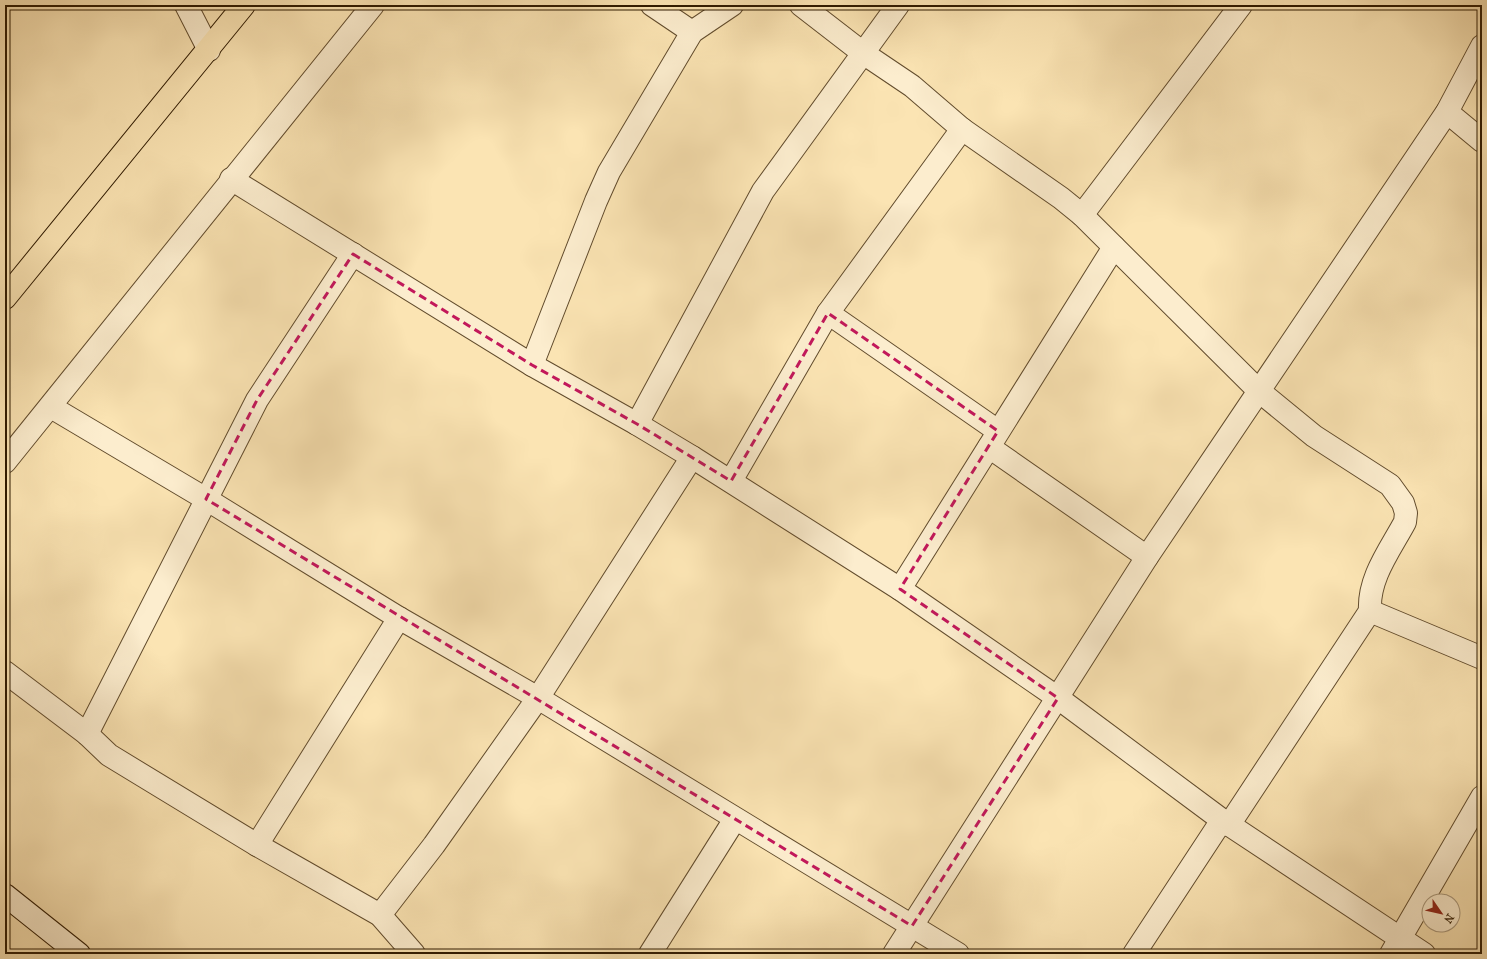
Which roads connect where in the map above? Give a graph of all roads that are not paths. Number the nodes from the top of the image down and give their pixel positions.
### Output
1 (186, 5) edge
2 (244, 5) edge
3 (373, 5) edge
4 (652, 5) edge
5 (732, 5) edge
6 (801, 5) edge
7 (898, 5) edge
8 (1242, 5) edge
9 (692, 32) junction
10 (1482, 46) edge
11 (209, 50) junction
12 (863, 53) junction
13 (1447, 112) junction
14 (962, 129) junction
15 (1482, 141) edge
16 (231, 179) junction
17 (1082, 215) junction
18 (1114, 247) junction
19 (353, 254) junction
20 (5, 298) edge
21 (828, 313) junction
22 (532, 365) junction
23 (1259, 391) junction
24 (51, 407) junction
25 (637, 424) junction
26 (993, 439) junction
27 (692, 456) junction
28 (5, 462) edge
29 (731, 482) junction
30 (206, 499) junction
31 (1147, 557) junction
32 (900, 589) junction
33 (1370, 611) junction
34 (399, 618) junction
35 (1482, 658) edge
36 (5, 672) edge
37 (538, 698) junction
38 (1058, 698) junction
39 (87, 734) junction
40 (1482, 797) edge
41 (735, 819) junction
42 (1225, 822) junction
43 (257, 845) junction
44 (5, 895) edge
45 (380, 915) junction
46 (912, 926) junction
47 (1396, 946) edge
48 (79, 954) edge
49 (414, 954) edge
50 (650, 954) edge
51 (894, 954) edge
52 (958, 954) edge
53 (1134, 954) edge
54 (1424, 954) edge

1 - 11 street
2 - 11 highway
3 - 16 street
4 - 9 street
5 - 9 street
6 - 12 street
7 - 12 street
8 - 17 street
9 - 22 street
10 - 13 street
11 - 20 highway
12 - 14 street
12 - 25 street
13 - 15 street
13 - 23 street
14 - 17 street
14 - 21 street
16 - 19 street
16 - 24 street
17 - 18 street
18 - 23 street
18 - 26 street
19 - 22 street
19 - 30 street
21 - 26 street
21 - 29 street
22 - 25 street
23 - 31 street
23 - 33 street
24 - 28 street
24 - 30 street
25 - 27 street
26 - 31 street
26 - 32 street
27 - 29 street
27 - 37 street
29 - 32 street
30 - 34 street
30 - 39 street
31 - 38 street
32 - 38 street
33 - 35 street
33 - 42 street
34 - 37 street
34 - 43 street
36 - 39 street
37 - 41 street
37 - 45 street
38 - 42 street
38 - 46 street
39 - 43 street
40 - 47 street
41 - 46 street
41 - 50 street
42 - 47 street
42 - 53 street
43 - 45 street
44 - 48 street
45 - 49 street
46 - 51 street
46 - 52 street
47 - 54 street

